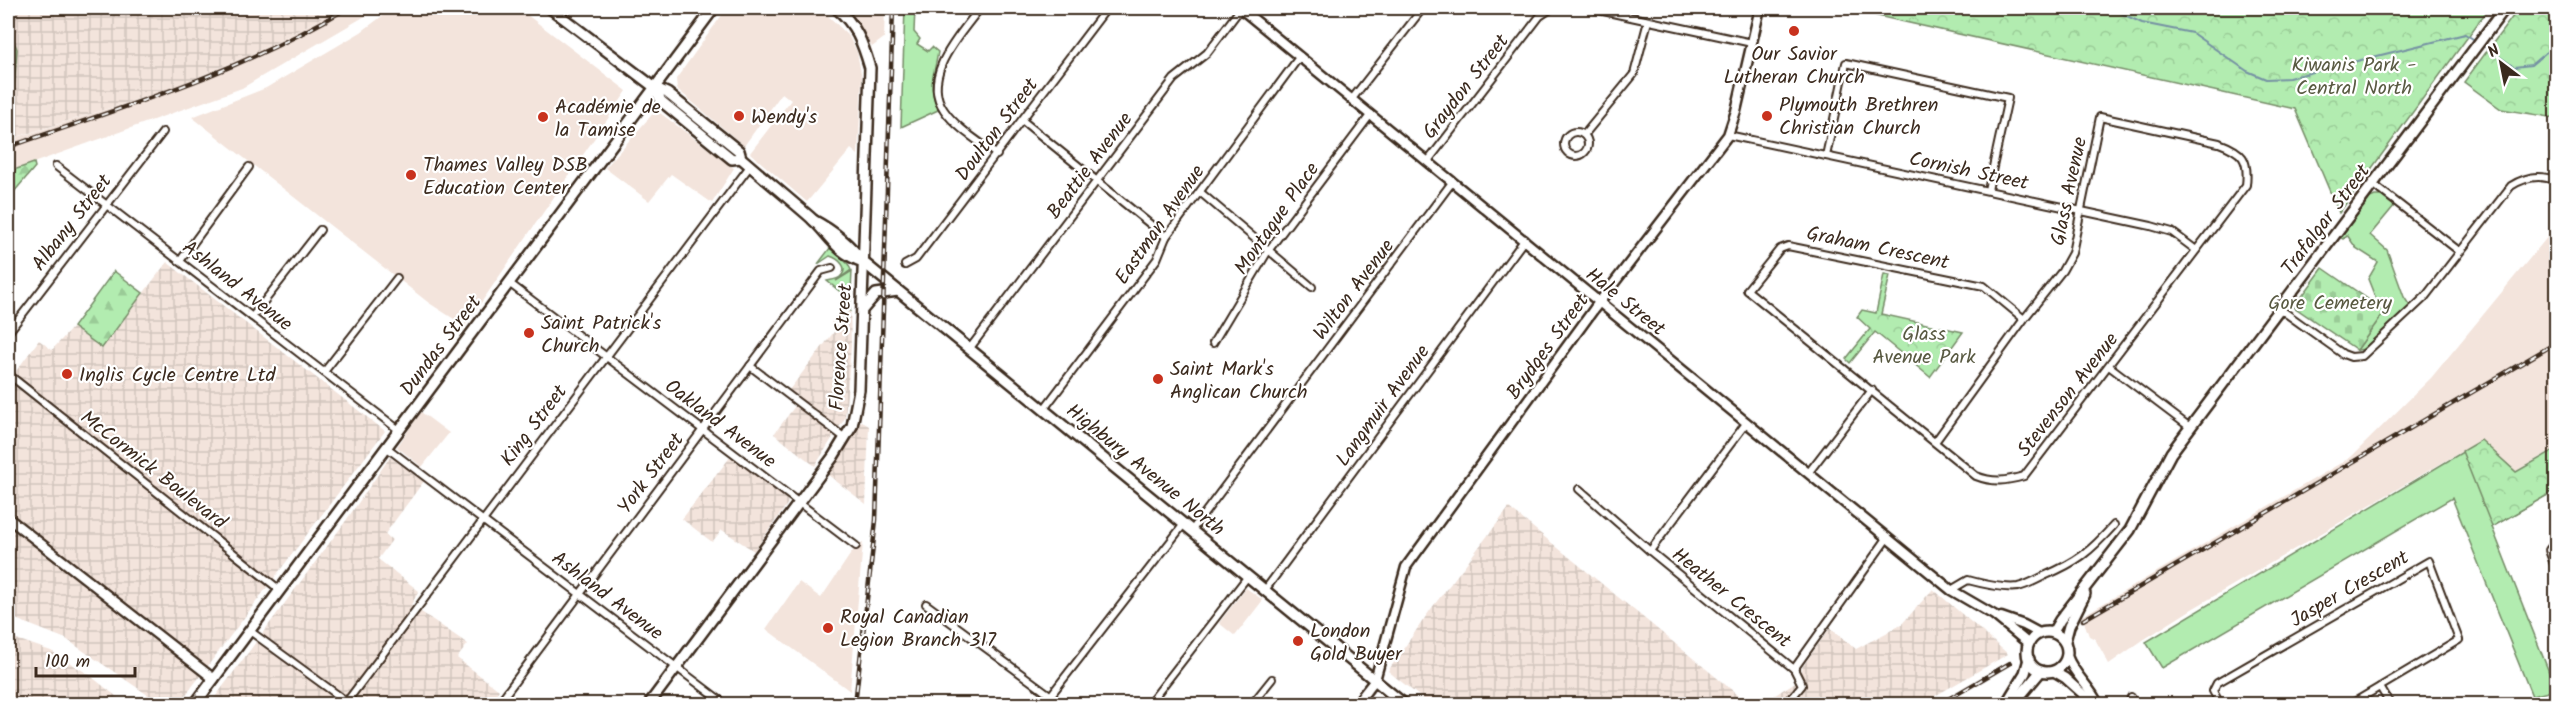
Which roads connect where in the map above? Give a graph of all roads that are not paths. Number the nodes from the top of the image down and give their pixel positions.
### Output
1 (550, 8) edge
2 (714, 8) edge
3 (836, 8) edge
4 (980, 8) edge
5 (1107, 8) edge
6 (1240, 8) edge
7 (1423, 8) edge
8 (1552, 8) edge
9 (1589, 8) edge
10 (1760, 8) edge
11 (2505, 8) edge
12 (1648, 21) junction
13 (1752, 43) junction
14 (1299, 56) junction
15 (654, 87) junction
16 (1352, 99) junction
17 (1371, 114) junction
18 (1023, 121) junction
19 (163, 132) dead end
20 (1584, 135) junction
21 (1728, 135) junction
22 (998, 155) junction
23 (1826, 156) junction
24 (1428, 161) junction
25 (56, 166) dead end
26 (750, 166) junction
27 (249, 167) dead end
28 (1453, 181) junction
29 (2556, 181) edge
30 (1097, 182) junction
31 (2246, 184) joint
32 (2373, 184) junction
33 (1988, 190) junction
34 (1200, 192) junction
35 (106, 204) junction
36 (2082, 212) junction
37 (320, 230) dead end
38 (1166, 237) junction
39 (1525, 239) junction
40 (2196, 250) junction
41 (1268, 251) junction
42 (2459, 252) junction
43 (180, 261) junction
44 (863, 262) junction
45 (905, 265) dead end
46 (832, 268) dead end
47 (397, 278) dead end
48 (509, 283) junction
49 (1312, 287) dead end
50 (898, 291) junction
51 (1757, 298) joint
52 (1600, 301) junction
53 (863, 309) junction
54 (2280, 309) junction
55 (252, 317) junction
56 (2024, 319) junction
57 (8, 333) edge
58 (1213, 343) dead end
59 (970, 348) junction
60 (605, 356) junction
61 (750, 366) junction
62 (2109, 366) junction
63 (324, 372) junction
64 (8, 374) edge
65 (1872, 390) junction
66 (1044, 409) junction
67 (1748, 422) junction
68 (2191, 428) junction
69 (399, 430) junction
70 (703, 430) junction
71 (844, 438) junction
72 (1935, 442) junction
73 (386, 447) junction
74 (1809, 472) junction
75 (1580, 489) dead end
76 (798, 502) junction
77 (8, 518) edge
78 (483, 519) junction
79 (1184, 524) junction
80 (2114, 525) dead end
81 (1192, 530) junction
82 (1888, 537) junction
83 (2556, 541) edge
84 (856, 546) dead end
85 (1650, 551) junction
86 (2556, 570) edge
87 (2096, 572) junction
88 (1248, 576) junction
89 (280, 590) junction
90 (1265, 590) junction
91 (1951, 590) junction
92 (580, 595) junction
93 (927, 604) dead end
94 (1994, 615) junction
95 (250, 631) junction
96 (2053, 632) junction
97 (2039, 633) junction
98 (2065, 641) junction
99 (2029, 644) junction
100 (2067, 656) junction
101 (2029, 659) junction
102 (677, 668) junction
103 (1794, 669) junction
104 (2041, 671) junction
105 (2052, 671) junction
106 (214, 679) junction
107 (1272, 679) dead end
108 (1375, 680) junction
109 (2380, 687) junction
110 (1051, 696) junction
111 (1793, 696) junction
112 (2556, 702) edge
113 (347, 704) edge
114 (195, 705) edge
115 (498, 705) edge
116 (649, 705) edge
117 (725, 705) edge
118 (1044, 705) edge
119 (1062, 705) edge
120 (1149, 705) edge
121 (1252, 705) edge
122 (1356, 705) edge
123 (1404, 705) edge
124 (1783, 705) edge
125 (1803, 705) edge
126 (2007, 705) edge
127 (2096, 705) edge
128 (2220, 705) edge
129 (2351, 705) edge
130 (2390, 705) edge
131 (2544, 705) edge

1 - 15 main road, Highbury Avenue North
2 - 15 main road, Dundas Street
3 - 44 main road, Florence Street
4 - 22 street
5 - 18 street, Doulton Street
6 - 14 street, Hale Street
6 - 30 street, Beattie Avenue
7 - 16 street
8 - 24 street, Graydon Street
9 - 12 street
10 - 13 street, Brydges Street
11 - 32 main road, Trafalgar Street
12 - 13 street
12 - 20 street
13 - 21 street, Brydges Street
14 - 16 street, Hale Street
14 - 34 street, Eastman Avenue
15 - 26 main road, Highbury Avenue North
15 - 48 main road, Dundas Street
16 - 17 street, Hale Street
17 - 24 street, Hale Street
17 - 41 street, Montague Place
18 - 22 street, Doulton Street
18 - 30 street
19 - 35 street, Albany Street
20 - 20 street
21 - 23 street, Cornish Street
21 - 52 street, Brydges Street
22 - 45 street, Doulton Street
23 - 33 street, Cornish Street
23 - 33 street
24 - 28 street, Hale Street
25 - 35 street, Ashland Avenue
26 - 44 main road, Highbury Avenue North
26 - 60 street, King Street
27 - 43 street
28 - 39 street, Hale Street
28 - 81 street, Wilton Avenue
29 - 42 street
30 - 38 street
30 - 59 street, Beattie Avenue
31 - 36 street, Glass Avenue
31 - 40 street, Stevenson Avenue
32 - 42 street
32 - 54 main road, Trafalgar Street
33 - 36 street, Cornish Street
34 - 38 street, Eastman Avenue
34 - 41 street
35 - 43 street, Ashland Avenue
35 - 57 street, Albany Street
36 - 40 street, Cornish Street
36 - 56 street, Glass Avenue
37 - 55 street
38 - 66 street, Eastman Avenue
39 - 52 street, Hale Street
39 - 90 street, Langmuir Avenue
40 - 62 street, Stevenson Avenue
41 - 49 street
41 - 58 street, Montague Place
42 - 54 street
43 - 55 street, Ashland Avenue
44 - 50 main road, Highbury Avenue North
44 - 53 main road, Florence Street
46 - 61 street, York Street
47 - 63 street
48 - 60 street, Oakland Avenue
48 - 69 main road, Dundas Street
50 - 53 main road
50 - 59 main road, Highbury Avenue North
51 - 56 street, Graham Crescent
51 - 65 street, Stevenson Avenue
52 - 67 street, Hale Street
52 - 108 street, Brydges Street
53 - 71 main road, Florence Street
54 - 68 main road, Trafalgar Street
55 - 63 street, Ashland Avenue
56 - 72 street, Glass Avenue
59 - 66 main road, Highbury Avenue North
60 - 70 street, Oakland Avenue
60 - 78 street, King Street
61 - 70 street, York Street
61 - 71 street
62 - 68 street, Stevenson Avenue
62 - 72 street, Stevenson Avenue
63 - 69 street, Ashland Avenue
64 - 89 street, McCormick Boulevard
65 - 72 street, Stevenson Avenue
65 - 74 street
66 - 79 main road, Highbury Avenue North
67 - 74 street, Hale Street
67 - 85 street, Heather Crescent
68 - 87 main road, Trafalgar Street
69 - 73 main road, Dundas Street
70 - 76 street, Oakland Avenue
70 - 92 street, York Street
71 - 76 main road, Florence Street
73 - 78 street, Ashland Avenue
73 - 89 main road, Dundas Street
74 - 82 street, Hale Street
75 - 85 street
76 - 84 street, Oakland Avenue
76 - 102 main road, Florence Street
77 - 106 street
78 - 92 street, Ashland Avenue
78 - 113 street, King Street
79 - 81 main road, Highbury Avenue North
79 - 110 street
80 - 91 street
81 - 88 main road, Highbury Avenue North
82 - 91 street, Hale Street
82 - 103 street, Heather Crescent
83 - 86 street
85 - 103 street, Heather Crescent
87 - 96 main road, Trafalgar Street
87 - 98 main road, Trafalgar Street
88 - 90 main road, Highbury Avenue North
88 - 120 street
89 - 95 main road, Dundas Street
90 - 108 main road, Highbury Avenue North
91 - 94 street, Hale Street
92 - 102 street, Ashland Avenue
92 - 115 street, York Street
93 - 110 street
94 - 97 street, Hale Street
94 - 99 street, Hale Street
95 - 106 main road, Dundas Street
95 - 113 street
96 - 97 main road
96 - 98 main road
97 - 99 main road
98 - 100 main road
99 - 101 main road
100 - 105 main road
100 - 127 street
101 - 104 main road
101 - 126 main road
102 - 116 main road, Florence Street
102 - 117 street, Ashland Avenue
103 - 111 street
104 - 105 main road
104 - 126 main road
105 - 127 street
106 - 114 main road, Dundas Street
107 - 121 street
108 - 122 street, Brydges Street
108 - 123 main road, Highbury Avenue North
109 - 128 street, Jasper Crescent
109 - 129 street, Jasper Crescent
109 - 130 street
110 - 118 street
110 - 119 street
111 - 124 street
111 - 125 street
112 - 131 street

